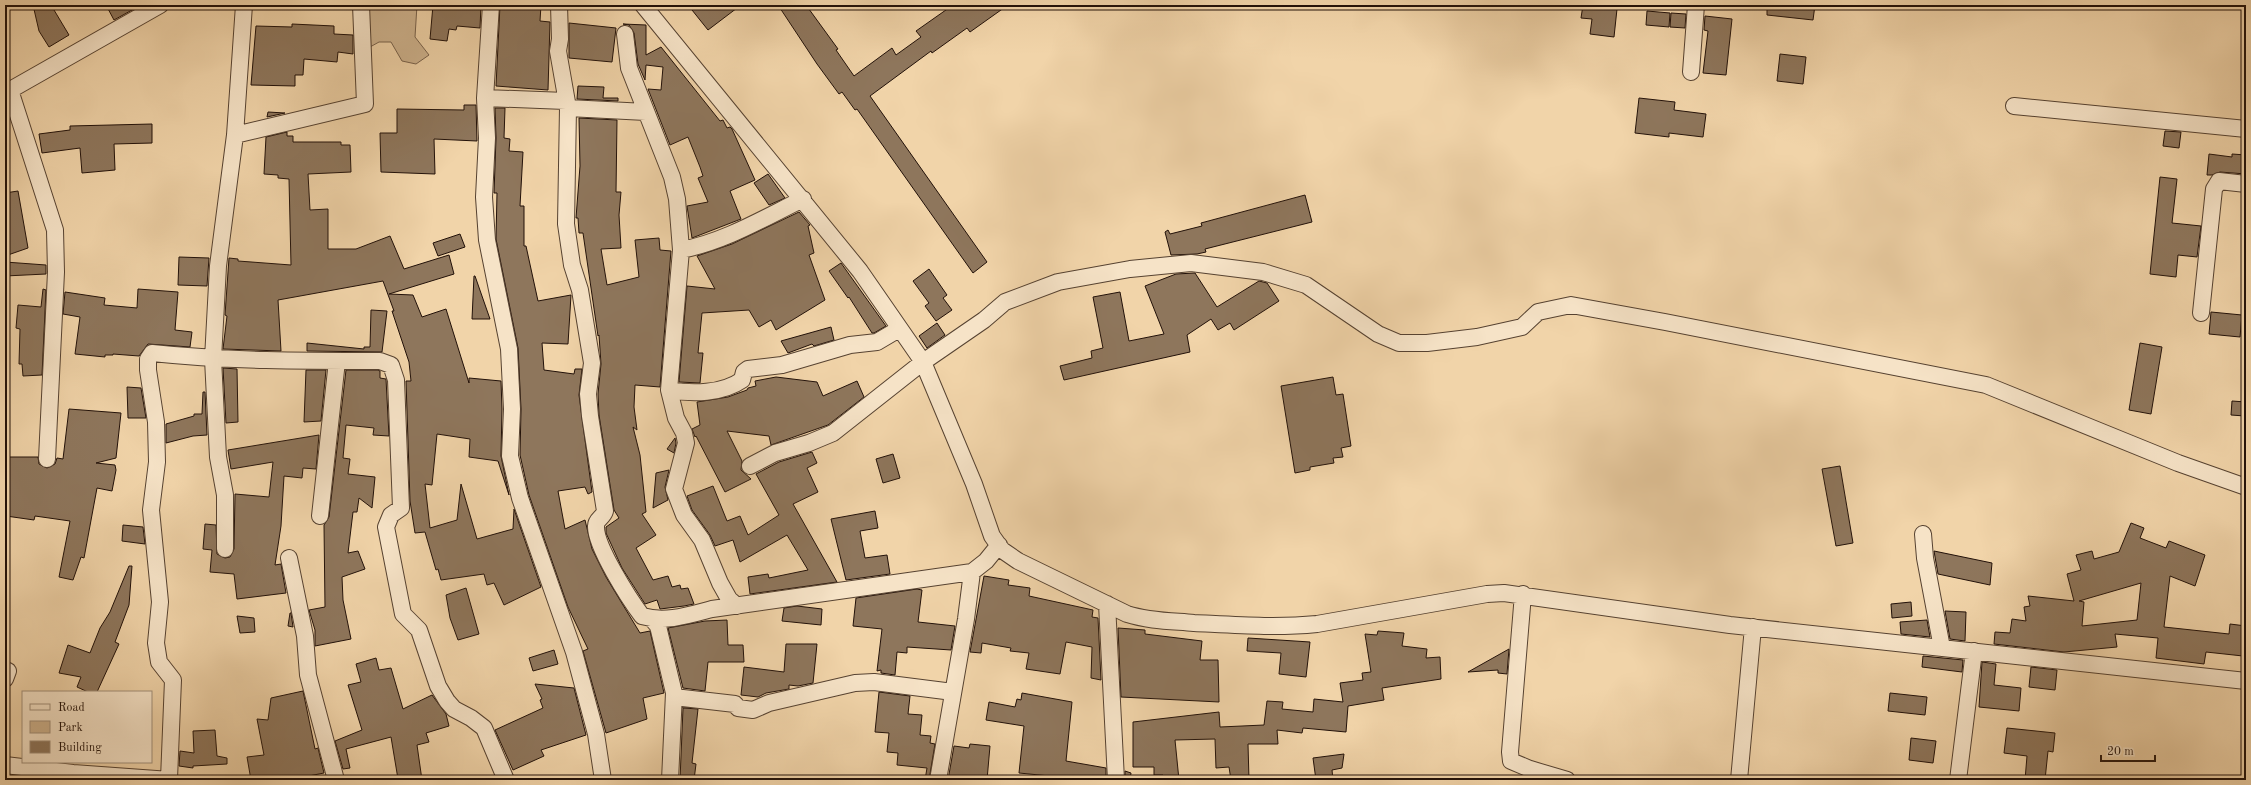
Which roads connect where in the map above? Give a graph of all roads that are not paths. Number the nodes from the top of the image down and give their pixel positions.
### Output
1 (160, 5) edge
2 (244, 5) edge
3 (360, 5) edge
4 (491, 5) edge
5 (560, 5) edge
6 (644, 5) edge
7 (1696, 5) edge
8 (625, 34) dead end
9 (1691, 72) dead end
10 (8, 91) edge
11 (485, 98) junction
12 (567, 104) junction
13 (2014, 106) dead end
14 (646, 112) junction
15 (2246, 129) edge
16 (235, 136) junction
17 (2246, 184) edge
18 (803, 199) junction
19 (681, 250) junction
20 (2201, 313) dead end
21 (899, 329) junction
22 (213, 359) junction
23 (337, 361) junction
24 (922, 362) junction
25 (669, 390) junction
26 (47, 459) dead end
27 (750, 466) dead end
28 (2246, 487) edge
29 (320, 516) dead end
30 (1923, 534) dead end
31 (999, 546) junction
32 (225, 549) dead end
33 (289, 558) dead end
34 (972, 572) junction
35 (1523, 594) junction
36 (1107, 604) junction
37 (737, 606) junction
38 (652, 619) junction
39 (1753, 627) junction
40 (1942, 648) junction
41 (1974, 651) junction
42 (2246, 682) edge
43 (953, 692) junction
44 (674, 697) junction
45 (5, 765) edge
46 (170, 780) edge
47 (336, 780) edge
48 (506, 780) edge
49 (603, 780) edge
50 (670, 780) edge
51 (938, 780) edge
52 (1116, 780) edge
53 (1566, 780) edge
54 (1739, 780) edge
55 (1958, 780) edge

1 - 10 street
2 - 16 street
3 - 16 street
4 - 11 street
5 - 12 street
6 - 18 street
7 - 9 street
8 - 14 street
10 - 26 street
11 - 12 street
11 - 49 street
12 - 14 street
12 - 38 street
13 - 15 street
14 - 19 street
16 - 22 street
17 - 20 street
18 - 19 street
18 - 21 street
19 - 25 street
21 - 24 street
21 - 25 street
22 - 23 street
22 - 32 street
22 - 46 street
23 - 29 street
23 - 48 street
24 - 27 street
24 - 28 street
24 - 31 street
25 - 37 street
30 - 40 street
31 - 34 street
31 - 36 street
33 - 47 street
34 - 37 street
34 - 43 street
35 - 36 street
35 - 39 street
35 - 53 street
36 - 52 street
37 - 38 street
38 - 44 street
39 - 40 street
39 - 54 street
40 - 41 street
41 - 42 street
41 - 55 street
43 - 44 street
43 - 51 street
44 - 50 street
45 - 46 street

